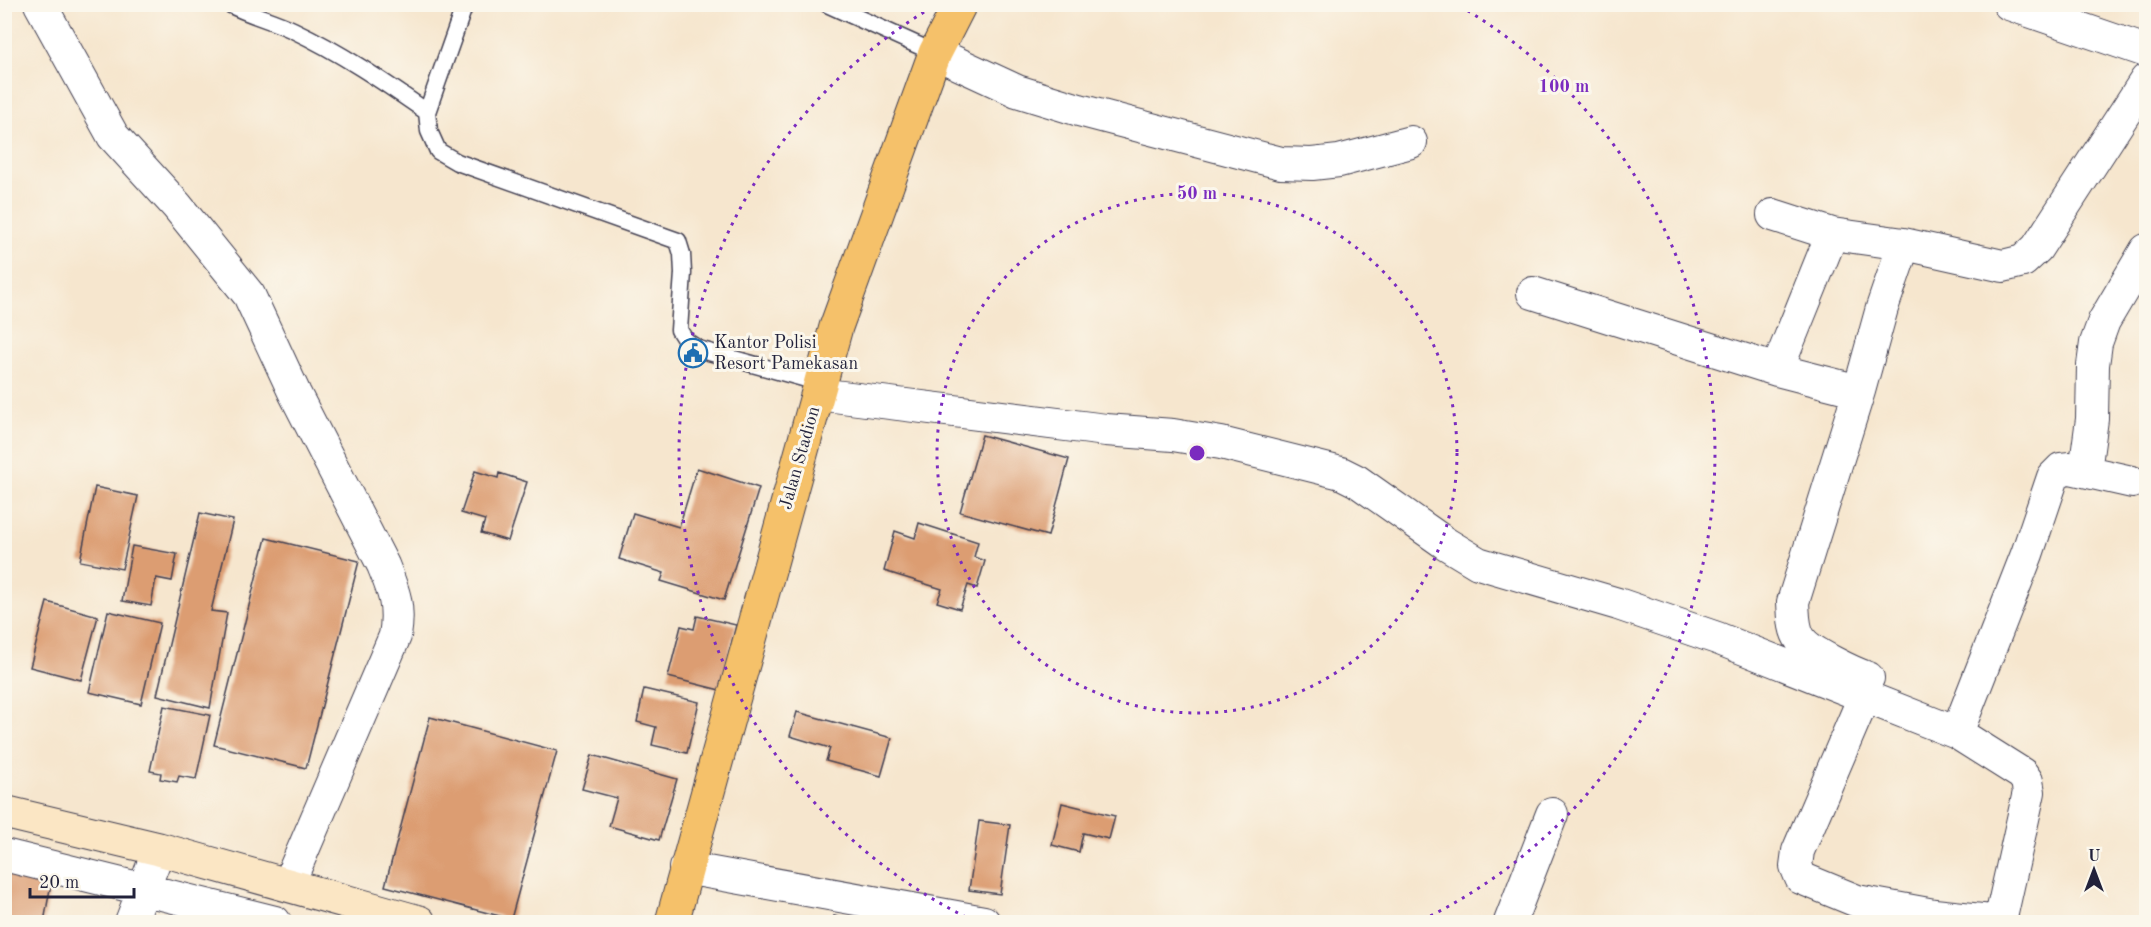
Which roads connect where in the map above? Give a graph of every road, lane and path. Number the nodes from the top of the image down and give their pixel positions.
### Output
1 (40, 4) edge
2 (229, 4) edge
3 (465, 4) edge
4 (827, 4) edge
5 (960, 4) edge
6 (2009, 4) edge
7 (2146, 51) edge
8 (935, 53) junction
9 (2146, 80) edge
10 (427, 112) junction
11 (1411, 142) dead end
12 (1773, 215) dead end
13 (1832, 234) junction
14 (1904, 244) junction
15 (2146, 250) edge
16 (1533, 293) dead end
17 (1777, 370) junction
18 (820, 389) junction
19 (1859, 391) junction
20 (2085, 471) junction
21 (2132, 482) dead end
22 (1864, 697) junction
23 (1938, 704) dead end
24 (1957, 733) junction
25 (4, 812) edge
26 (1552, 814) dead end
27 (159, 849) junction
28 (4, 855) edge
29 (685, 868) junction
30 (302, 889) junction
31 (144, 891) junction
32 (131, 922) edge
33 (275, 922) edge
34 (419, 922) edge
35 (672, 922) edge
36 (982, 922) edge
37 (1510, 922) edge
38 (2000, 922) edge

1 - 30 street
2 - 10 lane
3 - 10 lane
4 - 8 lane
5 - 8 main road, Jalan Stadion
6 - 7 street
8 - 11 street
8 - 18 main road, Jalan Stadion
9 - 14 street
10 - 18 lane
12 - 13 street
13 - 14 street
13 - 17 street
14 - 19 street
15 - 20 street
16 - 17 street
17 - 19 street
18 - 22 street
18 - 29 main road, Jalan Stadion
19 - 23 street
20 - 21 street
20 - 24 street
22 - 24 street
22 - 38 street
24 - 38 street
25 - 27 main road
26 - 37 street
27 - 30 main road
27 - 31 street
28 - 31 street
29 - 35 main road, Jalan Stadion
29 - 36 street
30 - 34 main road
31 - 32 street
31 - 33 street

